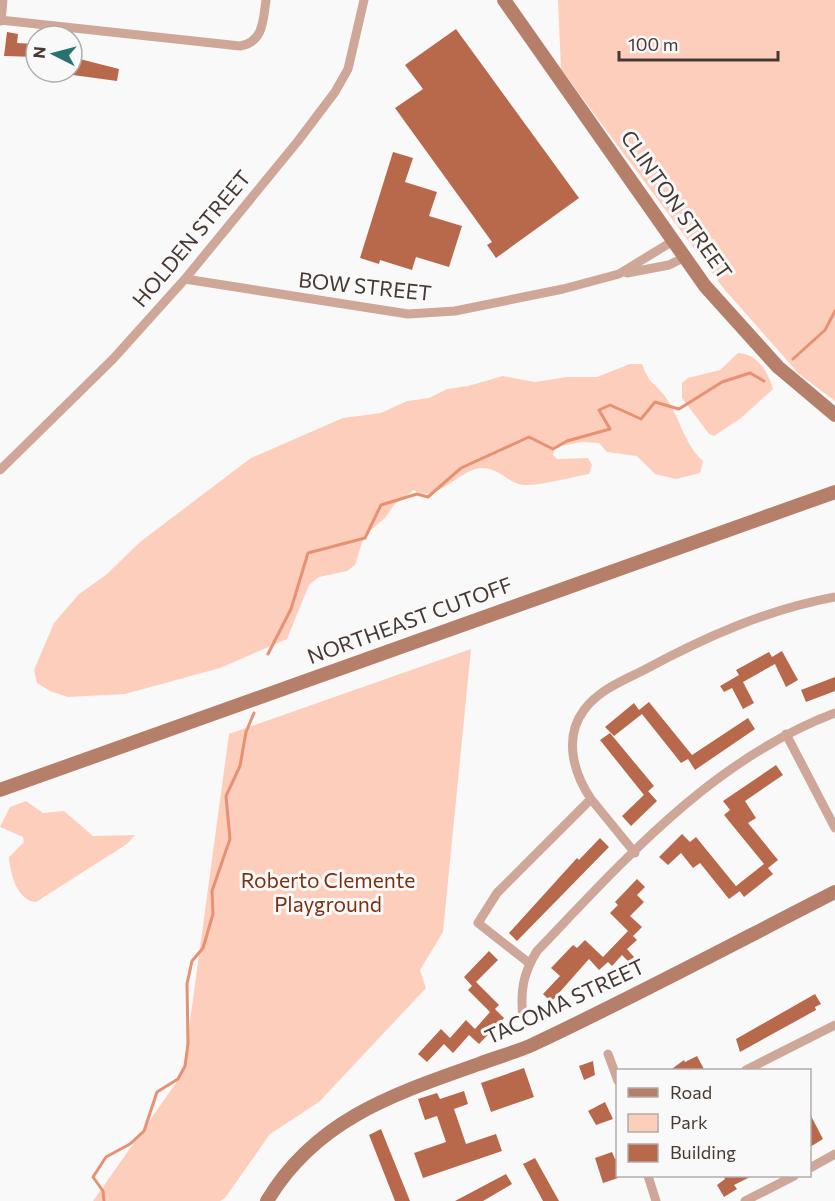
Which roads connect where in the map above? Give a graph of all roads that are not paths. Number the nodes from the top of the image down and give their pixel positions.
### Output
1 (3, 0) edge
2 (266, 0) edge
3 (364, 0) edge
4 (504, 0) edge
5 (0, 21) edge
6 (673, 241) junction
7 (685, 257) junction
8 (610, 276) junction
9 (185, 279) junction
10 (835, 415) edge
11 (0, 470) edge
12 (835, 492) edge
13 (835, 597) edge
14 (835, 713) edge
15 (786, 734) junction
16 (0, 790) edge
17 (591, 799) junction
18 (835, 828) edge
19 (635, 853) junction
20 (835, 892) edge
21 (530, 963) junction
22 (523, 1017) dead end
23 (835, 1024) edge
24 (608, 1054) dead end
25 (750, 1069) edge
26 (616, 1076) edge
27 (835, 1154) edge
28 (811, 1166) edge
29 (648, 1177) edge
30 (792, 1177) edge
31 (267, 1201) edge
32 (656, 1201) edge
33 (746, 1201) edge

1 - 5 street
2 - 5 street
3 - 9 street, HOLDEN STREET
4 - 6 main road, CLINTON STREET
6 - 7 main road, CLINTON STREET
6 - 8 street, BOW STREET
7 - 8 street, BOW STREET
7 - 10 main road, CLINTON STREET
8 - 9 street, BOW STREET
9 - 11 street, HOLDEN STREET
12 - 16 main road, NORTHEAST CUTOFF
13 - 17 street
14 - 15 street
15 - 18 street
15 - 19 street
17 - 19 street
17 - 21 street
19 - 21 street
20 - 31 main road, TACOMA STREET
21 - 22 street
23 - 25 street
24 - 26 street
27 - 28 street
29 - 32 street
30 - 33 street

